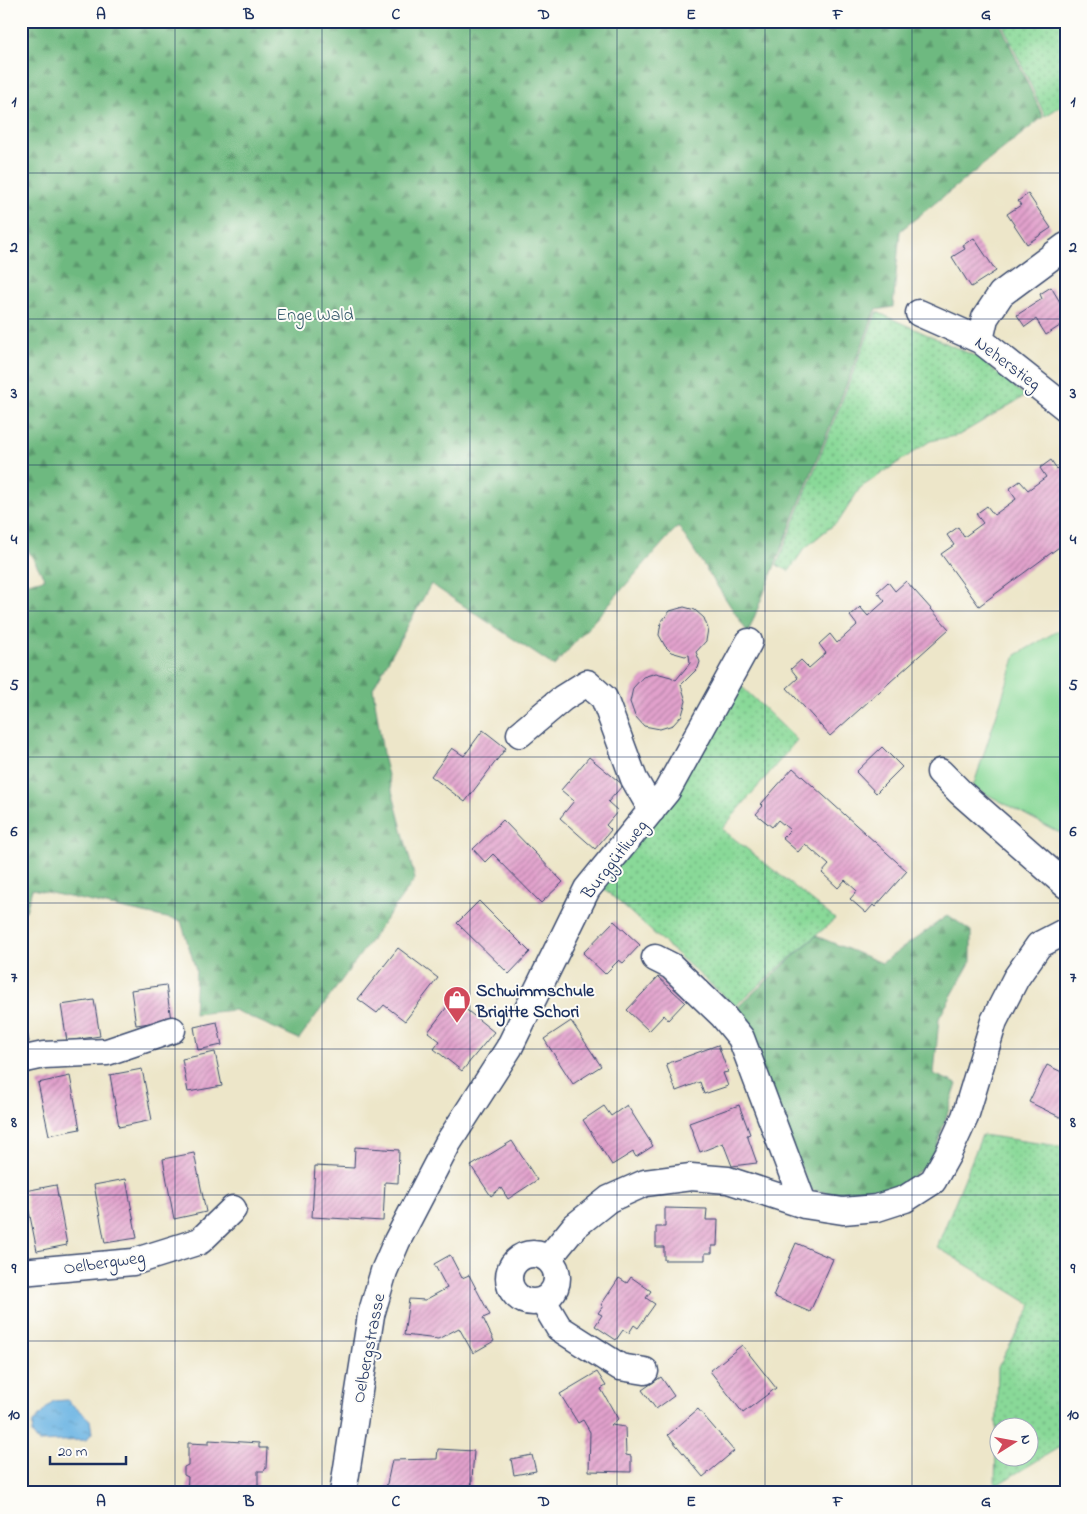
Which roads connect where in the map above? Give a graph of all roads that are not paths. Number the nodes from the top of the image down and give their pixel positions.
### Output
1 (1066, 246) edge
2 (919, 313) dead end
3 (980, 340) junction
4 (1066, 408) edge
5 (749, 642) dead end
6 (520, 734) dead end
7 (940, 772) dead end
8 (652, 810) junction
9 (1066, 885) edge
10 (1066, 931) edge
11 (655, 958) dead end
12 (172, 1030) dead end
13 (21, 1060) edge
14 (804, 1205) junction
15 (232, 1209) dead end
16 (412, 1210) joint
17 (548, 1259) junction
18 (21, 1272) edge
19 (543, 1301) junction
20 (645, 1371) dead end
21 (343, 1493) edge

1 - 3 street
2 - 3 street, Neherstieg
3 - 4 street, Neherstieg
5 - 8 street, Burggütliweg
6 - 8 street
7 - 9 street
8 - 16 street, Burggütliweg
10 - 14 street
11 - 14 street
12 - 13 street
14 - 17 street
15 - 18 street, Oelbergweg
16 - 21 street, Oelbergstrasse
17 - 19 street
17 - 19 street
19 - 20 street

